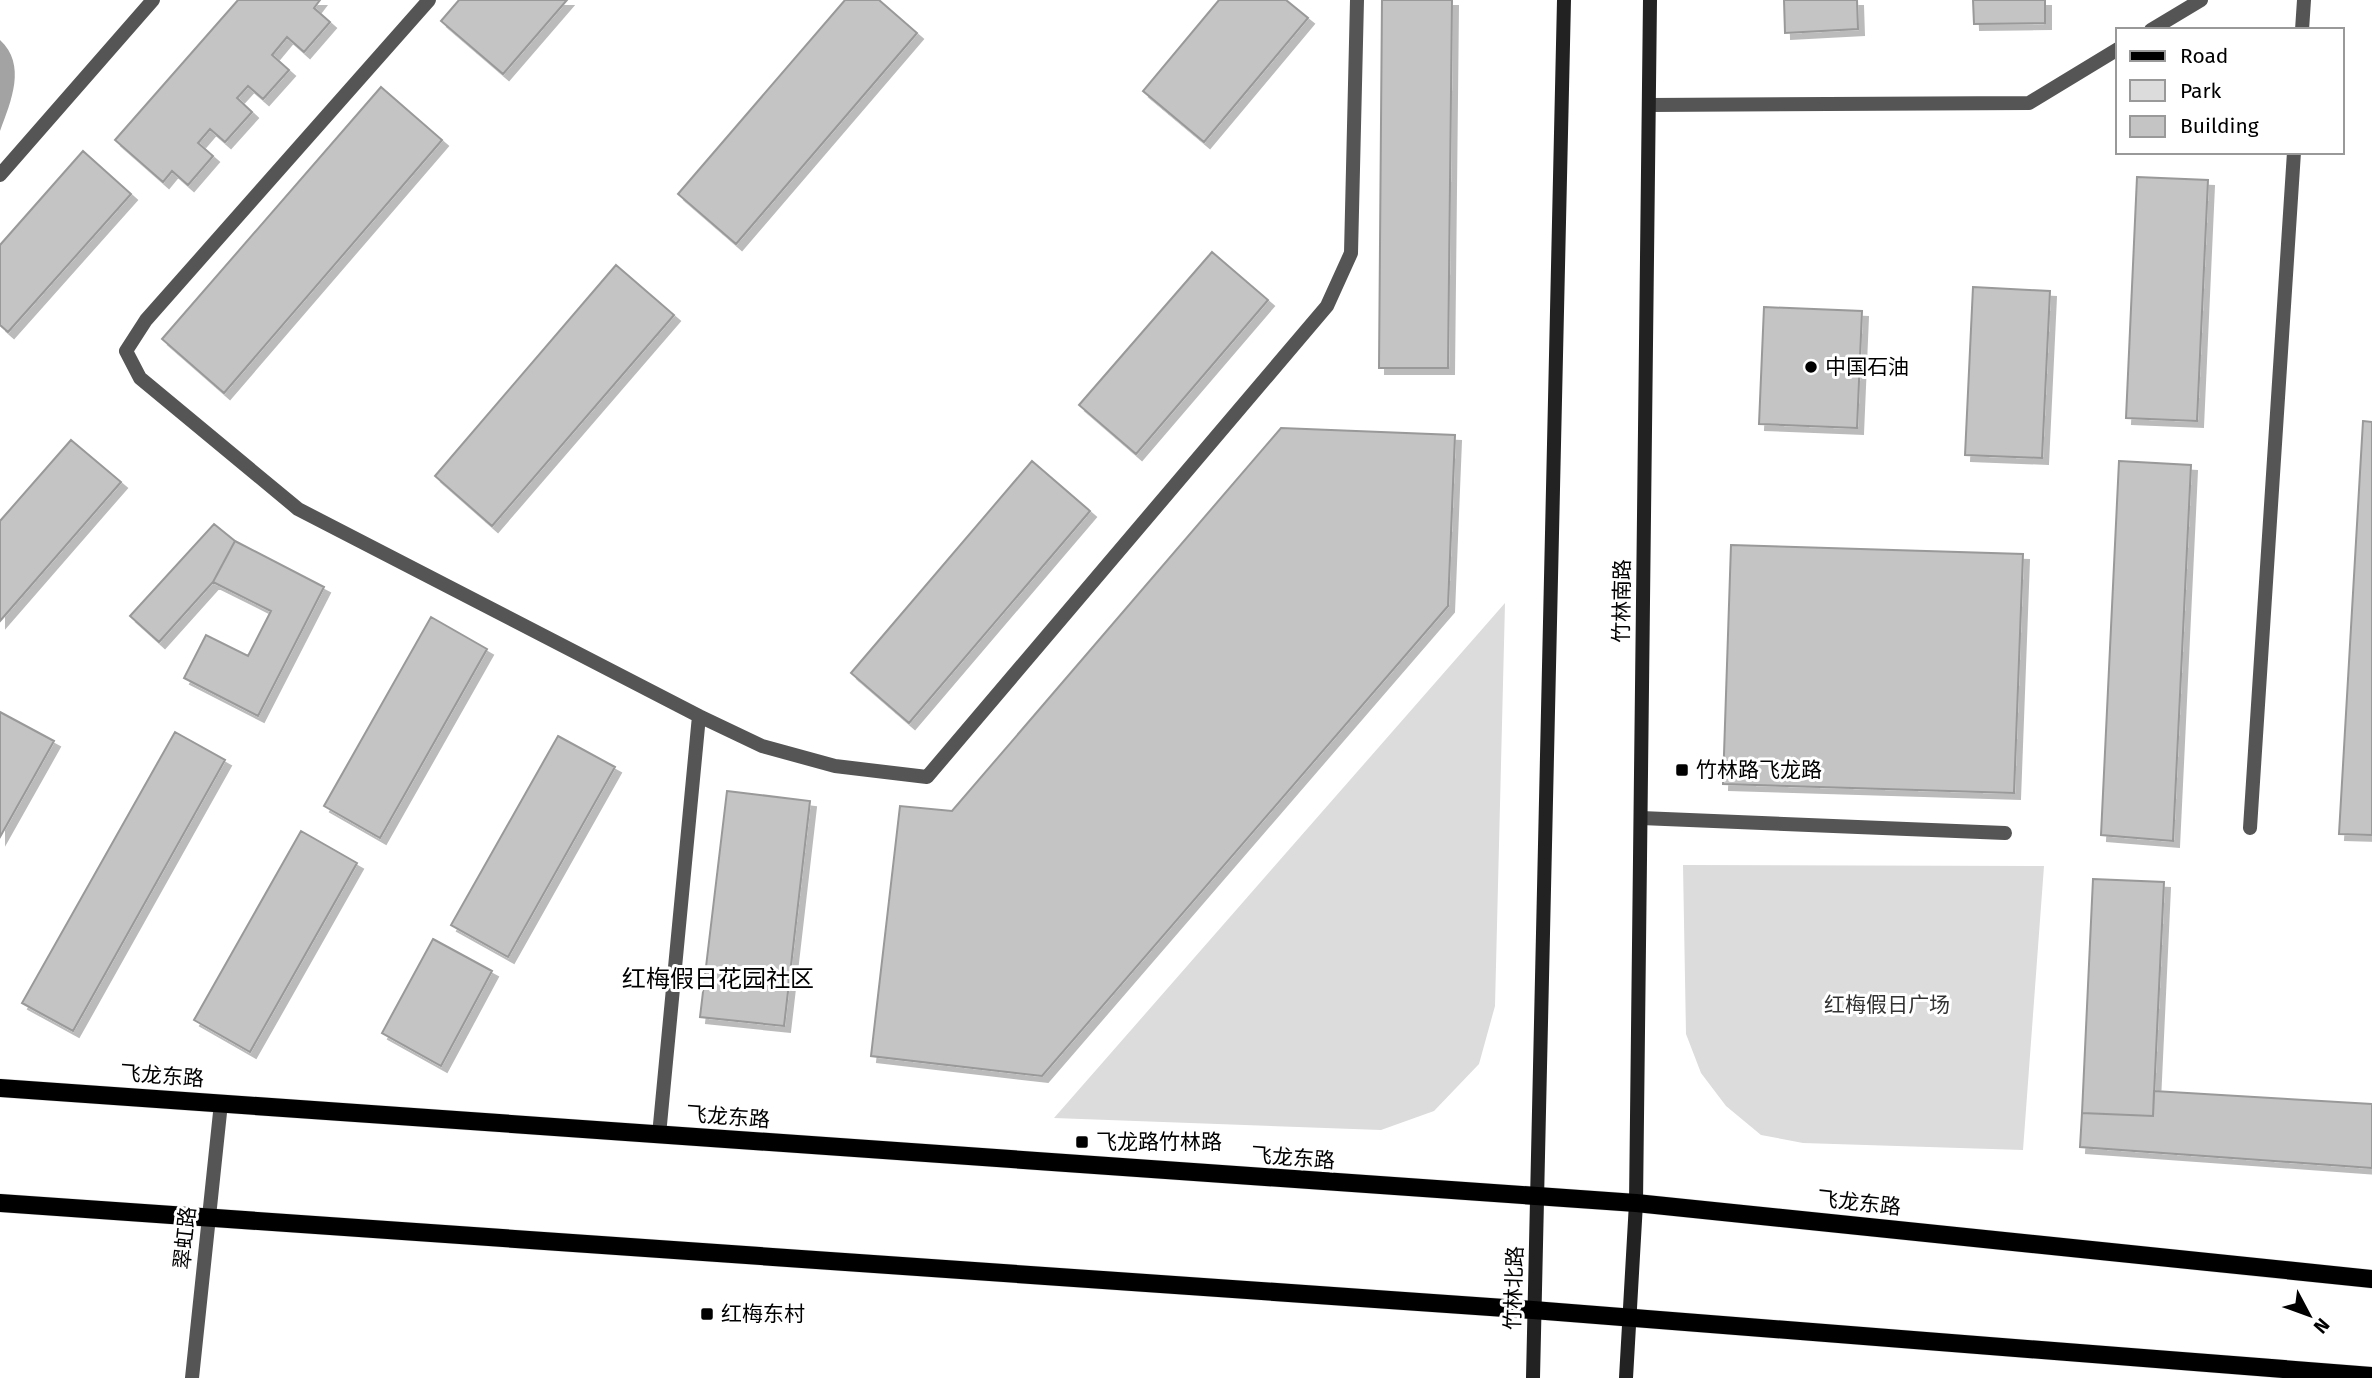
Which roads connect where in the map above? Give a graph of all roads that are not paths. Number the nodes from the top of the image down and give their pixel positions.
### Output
1 (153, 0) edge
2 (429, 0) edge
3 (1357, 0) edge
4 (1564, 0) edge
5 (1650, 0) edge
6 (2201, 0) edge
7 (2304, 0) edge
8 (2154, 28) edge
9 (2302, 28) edge
10 (2116, 50) edge
11 (1649, 105) junction
12 (2294, 154) edge
13 (0, 174) edge
14 (699, 716) junction
15 (1641, 818) junction
16 (2250, 828) dead end
17 (2005, 833) dead end
18 (0, 1087) edge
19 (221, 1103) junction
20 (659, 1135) junction
21 (1539, 1199) junction
22 (0, 1203) edge
23 (1636, 1203) junction
24 (209, 1219) junction
25 (2372, 1279) edge
26 (1533, 1310) junction
27 (1628, 1318) junction
28 (2372, 1376) edge
29 (192, 1378) edge
30 (1533, 1378) edge
31 (1626, 1378) edge

1 - 13 street
2 - 14 street
3 - 14 street
4 - 21 main road
5 - 11 main road, 竹林南路
6 - 8 street
7 - 9 street
10 - 11 street
11 - 15 main road, 竹林南路
12 - 16 street
14 - 20 street
15 - 17 street
15 - 23 main road, 竹林南路
18 - 19 main road, 飞龙东路
19 - 20 main road, 飞龙东路
19 - 24 street, 翠虹路
20 - 21 main road, 飞龙东路
21 - 23 main road, 飞龙东路
21 - 26 main road, 竹林北路
22 - 24 main road
23 - 25 main road, 飞龙东路
23 - 27 main road
24 - 26 main road
24 - 29 street, 翠虹路
26 - 27 main road
26 - 30 main road, 竹林北路
27 - 28 main road
27 - 31 main road

